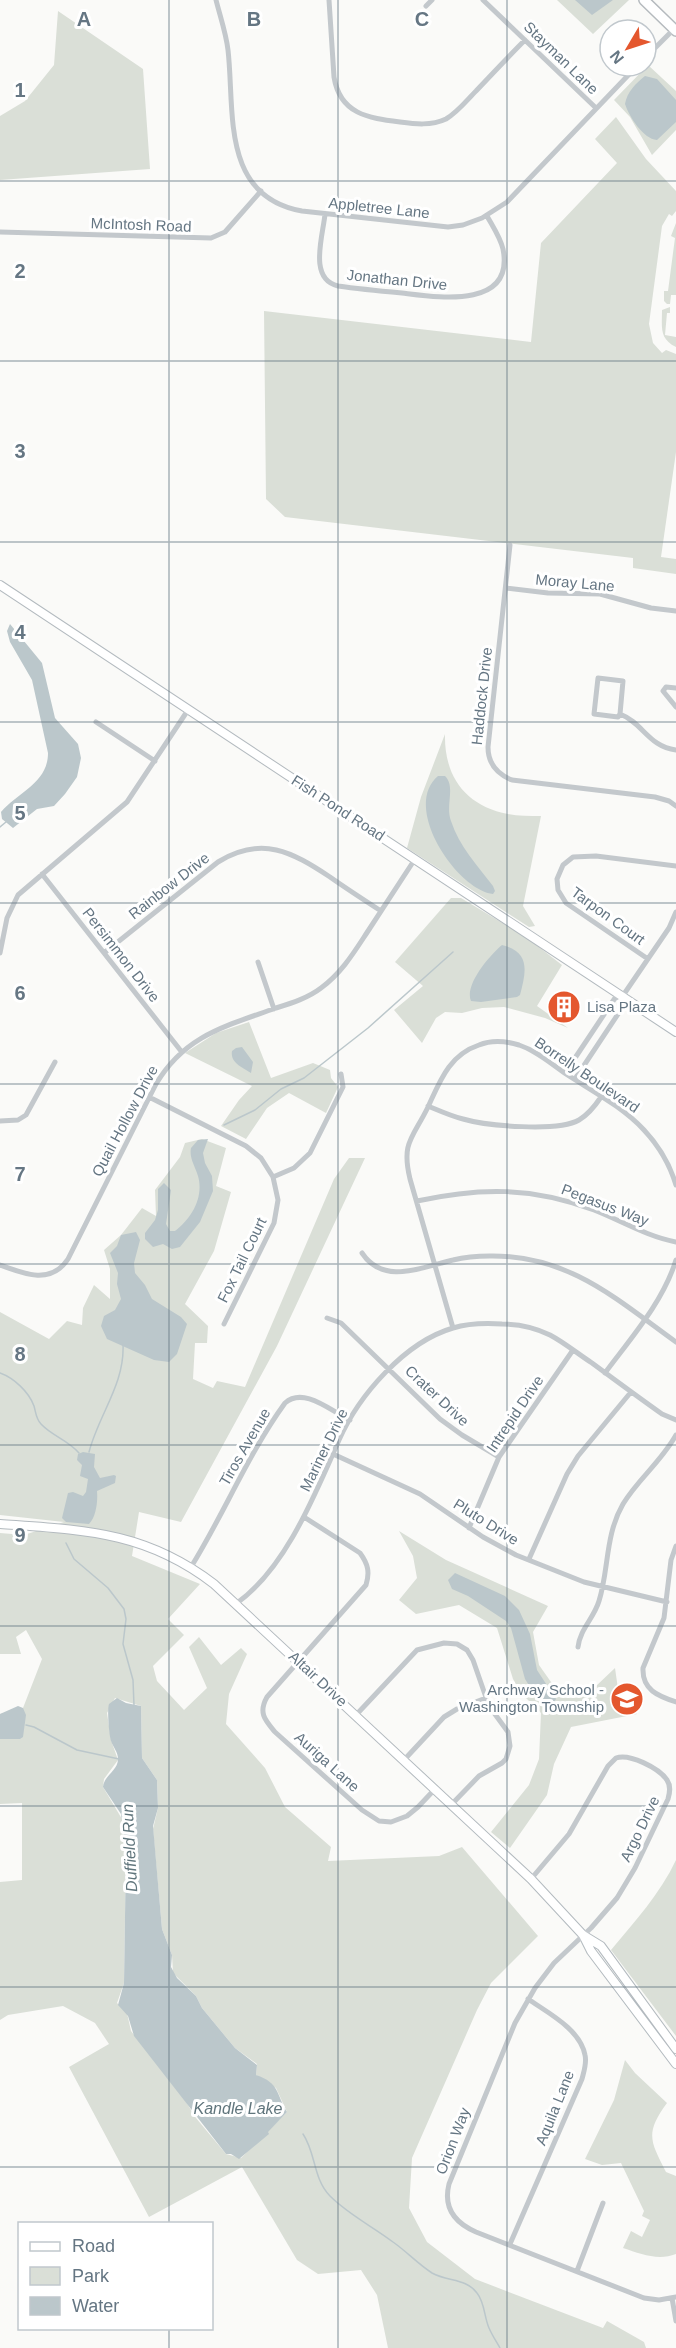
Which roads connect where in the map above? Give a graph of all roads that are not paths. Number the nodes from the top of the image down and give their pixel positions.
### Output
1 (216, 0) edge
2 (329, 0) edge
3 (432, 0) edge
4 (483, 0) edge
5 (644, 0) edge
6 (426, 6) dead end
7 (675, 30) edge
8 (525, 40) junction
9 (658, 46) edge
10 (625, 78) edge
11 (596, 108) junction
12 (261, 191) junction
13 (325, 214) junction
14 (487, 216) junction
15 (0, 232) edge
16 (510, 545) dead end
17 (0, 585) edge
18 (506, 588) junction
19 (676, 611) edge
20 (676, 688) edge
21 (676, 707) edge
22 (188, 710) junction
23 (620, 714) junction
24 (96, 722) dead end
25 (676, 750) edge
26 (155, 761) junction
27 (676, 806) edge
28 (415, 859) junction
29 (676, 866) edge
30 (42, 874) junction
31 (381, 911) junction
32 (676, 912) edge
33 (0, 953) edge
34 (104, 953) junction
35 (648, 959) junction
36 (258, 962) dead end
37 (622, 997) junction
38 (274, 1009) junction
39 (602, 1018) junction
40 (611, 1023) junction
41 (676, 1032) edge
42 (181, 1051) junction
43 (55, 1062) dead end
44 (565, 1073) junction
45 (341, 1074) dead end
46 (575, 1079) junction
47 (149, 1097) junction
48 (601, 1097) junction
49 (428, 1106) junction
50 (0, 1121) edge
51 (273, 1177) junction
52 (676, 1185) edge
53 (417, 1201) junction
54 (676, 1242) edge
55 (362, 1253) dead end
56 (676, 1260) edge
57 (435, 1264) junction
58 (0, 1265) edge
59 (327, 1318) dead end
60 (644, 1319) junction
61 (224, 1324) dead end
62 (453, 1328) junction
63 (676, 1342) edge
64 (573, 1350) junction
65 (391, 1369) junction
66 (605, 1373) junction
67 (631, 1392) junction
68 (350, 1420) junction
69 (676, 1420) edge
70 (676, 1435) edge
71 (333, 1454) junction
72 (499, 1457) junction
73 (304, 1517) junction
74 (0, 1524) edge
75 (469, 1528) junction
76 (676, 1546) edge
77 (529, 1560) junction
78 (191, 1567) junction
79 (603, 1587) junction
80 (667, 1602) junction
81 (237, 1603) junction
82 (578, 1647) dead end
83 (299, 1662) junction
84 (486, 1698) junction
85 (676, 1702) edge
86 (356, 1715) junction
87 (404, 1760) junction
88 (435, 1789) junction
89 (451, 1804) junction
90 (531, 1879) junction
91 (583, 1935) junction
92 (528, 1999) junction
93 (676, 2049) edge
94 (676, 2064) edge
95 (603, 2203) dead end
96 (510, 2244) junction
97 (577, 2271) junction
98 (674, 2297) edge
99 (676, 2321) edge

1 - 12 street, Appletree Lane
2 - 8 street
3 - 6 street
4 - 8 street, Stayman Lane
5 - 7 main road
7 - 9 street
8 - 11 street, Stayman Lane
10 - 11 street, Appletree Lane
11 - 14 street, Appletree Lane
12 - 13 street, Appletree Lane
12 - 15 street, McIntosh Road
13 - 14 street, Appletree Lane
13 - 14 street, Jonathan Drive
16 - 18 street, Haddock Drive
17 - 22 street, Fish Pond Road
18 - 19 street, Moray Lane
18 - 27 street, Haddock Drive
20 - 21 street
22 - 26 street
22 - 28 street, Fish Pond Road
23 - 23 street
23 - 25 street
24 - 26 street
26 - 30 street
28 - 31 street, Quail Hollow Drive
28 - 37 street, Fish Pond Road
29 - 35 street, Tarpon Court
30 - 33 street
30 - 34 street, Persimmon Drive
31 - 34 street, Rainbow Drive
31 - 38 street, Quail Hollow Drive
32 - 35 street
34 - 42 street, Persimmon Drive
35 - 37 street
36 - 38 street
37 - 39 street
37 - 40 street
37 - 41 street, Fish Pond Road
38 - 42 street, Quail Hollow Drive
39 - 40 street
39 - 44 street
40 - 46 street
42 - 47 street, Quail Hollow Drive
43 - 50 street
44 - 46 street, Borrelly Boulevard
44 - 49 street, Borrelly Boulevard
45 - 51 street
46 - 48 street, Borrelly Boulevard
47 - 51 street, Fox Tail Court
47 - 58 street, Quail Hollow Drive
48 - 49 street
48 - 52 street, Borrelly Boulevard
49 - 53 street, Borrelly Boulevard
51 - 61 street, Fox Tail Court
53 - 54 street, Pegasus Way
53 - 57 street, Borrelly Boulevard
55 - 57 street
56 - 60 street
57 - 60 street
57 - 62 street, Borrelly Boulevard
59 - 65 street, Crater Drive
60 - 63 street
60 - 66 street
62 - 64 street, Mariner Drive
62 - 65 street, Mariner Drive
64 - 66 street, Mariner Drive
64 - 72 street, Intrepid Drive
65 - 68 street, Mariner Drive
65 - 72 street, Crater Drive
66 - 67 street, Mariner Drive
67 - 69 street, Mariner Drive
67 - 77 street
68 - 71 street, Mariner Drive
68 - 78 street, Tiros Avenue
70 - 79 street
71 - 73 street, Mariner Drive
71 - 75 street, Pluto Drive
72 - 75 street, Intrepid Drive
73 - 81 street, Mariner Drive
73 - 83 street
74 - 78 street, Altair Drive
75 - 77 street, Pluto Drive
76 - 80 street
77 - 79 street, Pluto Drive
78 - 81 street, Altair Drive
79 - 80 street, Pluto Drive
79 - 82 street
80 - 85 street
81 - 83 street, Altair Drive
83 - 86 street, Altair Drive
83 - 88 street, Auriga Lane
84 - 86 street
84 - 87 street
84 - 89 street
86 - 87 street, Altair Drive
87 - 88 street, Altair Drive
88 - 89 street, Altair Drive
89 - 90 street, Altair Drive
90 - 91 street, Altair Drive
90 - 91 street, Argo Drive
91 - 92 street, Orion Way
91 - 93 street, Altair Drive
91 - 94 street, Altair Drive
92 - 96 street, Aquila Lane
92 - 96 street, Orion Way
95 - 97 street
96 - 97 street, Orion Way
97 - 98 street, Orion Way
98 - 99 street

